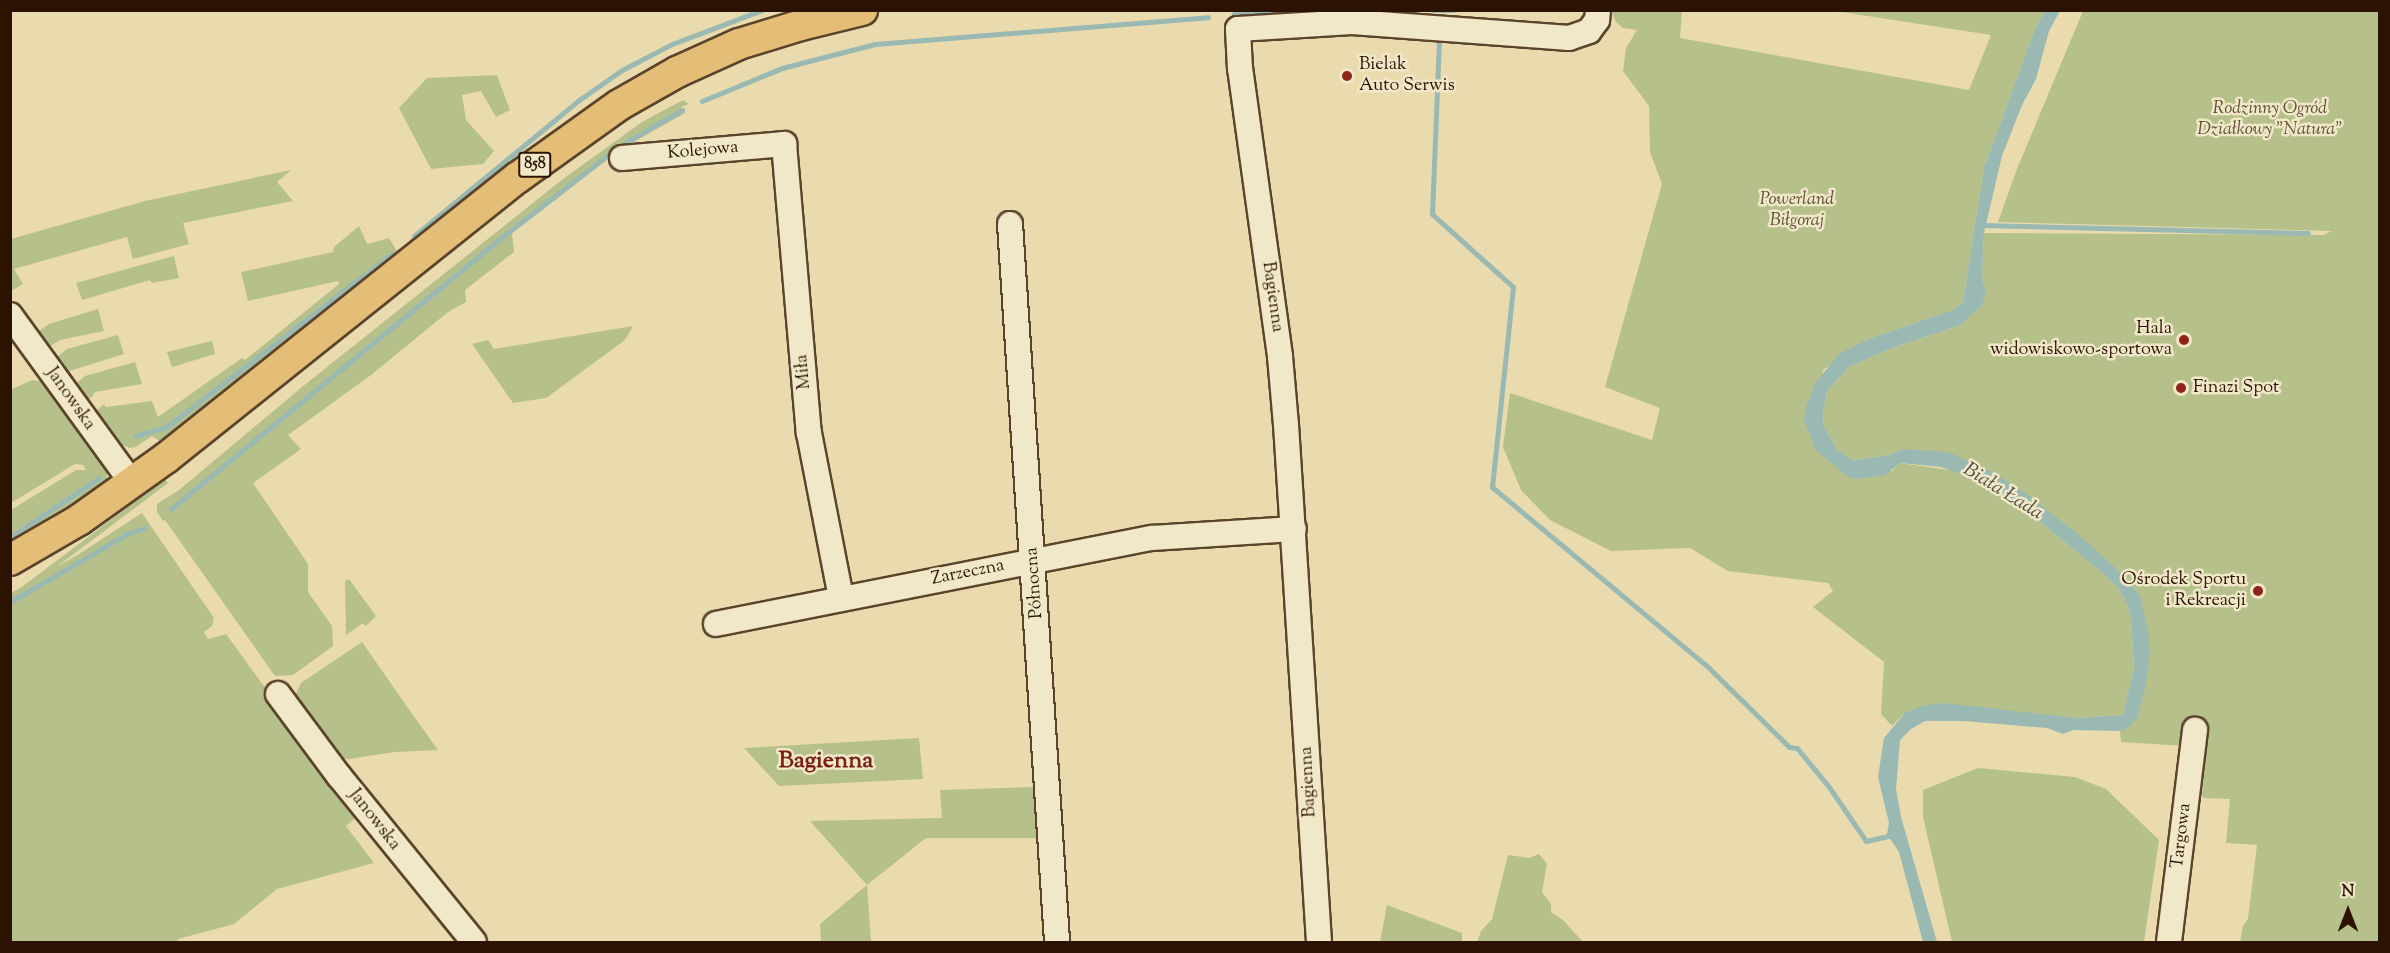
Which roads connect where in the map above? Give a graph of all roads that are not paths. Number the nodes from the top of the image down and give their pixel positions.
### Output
1 (862, 10) edge
2 (1598, 10) edge
3 (784, 144) joint
4 (622, 158) dead end
5 (1010, 224) dead end
6 (10, 315) edge
7 (132, 483) junction
8 (1294, 529) junction
9 (1033, 560) junction
10 (10, 561) edge
11 (841, 598) junction
12 (716, 624) dead end
13 (278, 694) dead end
14 (2195, 730) dead end
15 (474, 942) edge
16 (1057, 942) edge
17 (1319, 942) edge
18 (2169, 942) edge

1 - 7 main road, 858
2 - 8 street, Bagienna
3 - 4 street, Kolejowa
3 - 11 street, Miła
5 - 9 street, Północna
6 - 7 street, Janowska
7 - 10 main road, 858
8 - 9 street, Zarzeczna
8 - 17 street, Bagienna
9 - 11 street, Zarzeczna
9 - 16 street, Północna
11 - 12 street, Zarzeczna
13 - 15 street, Janowska
14 - 18 street, Targowa

